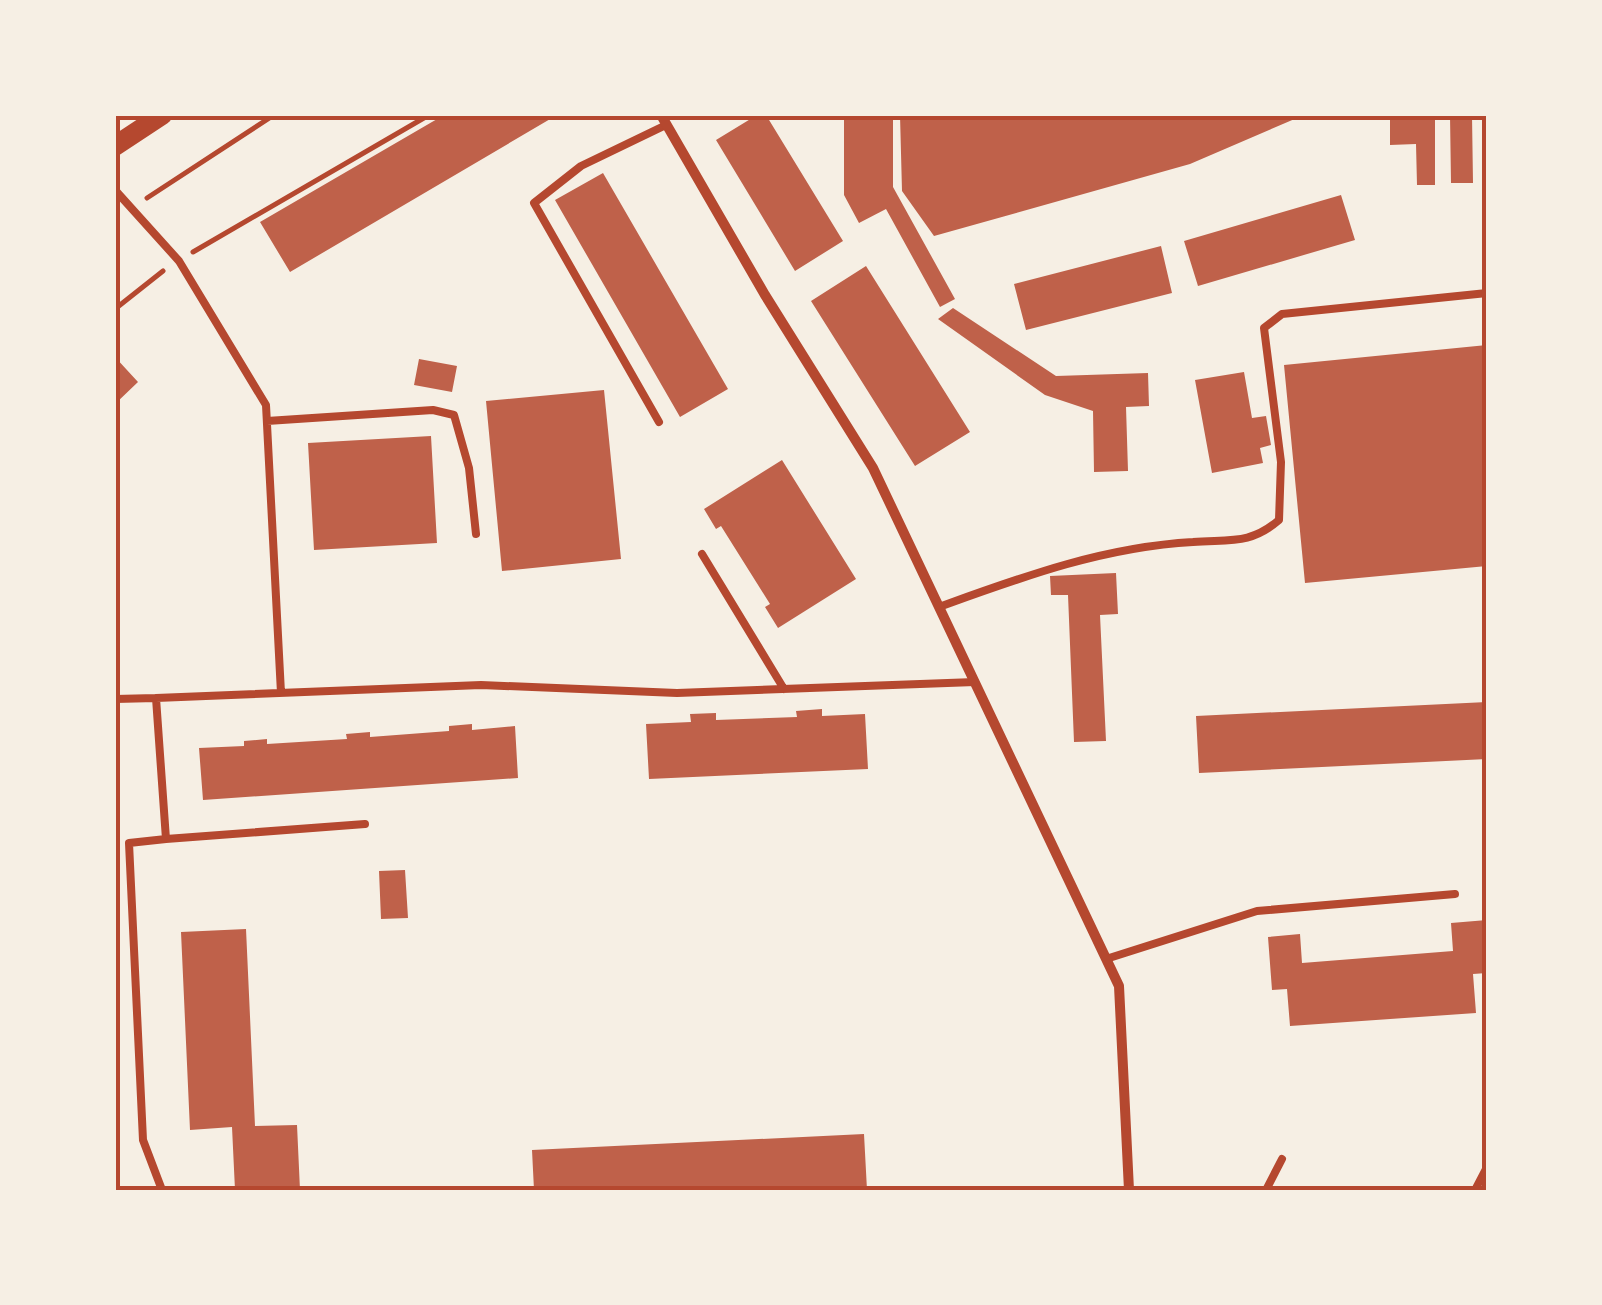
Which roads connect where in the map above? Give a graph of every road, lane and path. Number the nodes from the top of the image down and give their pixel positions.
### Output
1 (162, 115) edge
2 (274, 115) edge
3 (429, 115) edge
4 (663, 120) edge
5 (115, 146) edge
6 (115, 190) edge
7 (134, 207) junction
8 (179, 261) junction
9 (1487, 293) edge
10 (115, 309) edge
11 (267, 421) junction
12 (658, 422) dead end
13 (476, 534) dead end
14 (702, 554) dead end
15 (939, 607) junction
16 (974, 682) junction
17 (784, 689) junction
18 (281, 693) junction
19 (156, 698) junction
20 (115, 700) edge
21 (365, 824) dead end
22 (166, 840) junction
23 (129, 843) junction
24 (115, 844) edge
25 (1455, 894) dead end
26 (1106, 959) junction
27 (1282, 1159) dead end
28 (1487, 1167) edge
29 (162, 1190) edge
30 (1129, 1190) edge
31 (1266, 1190) edge
32 (1475, 1190) edge

1 - 5 main road
2 - 7 path
3 - 8 path
4 - 12 lane
4 - 15 street
6 - 7 lane
7 - 8 lane
8 - 10 path
8 - 11 lane
9 - 15 lane
11 - 13 lane
11 - 18 lane
14 - 17 lane
15 - 16 street
16 - 17 lane
16 - 26 street
17 - 18 lane
18 - 19 lane
19 - 20 lane
19 - 22 lane
21 - 22 lane
22 - 23 lane
23 - 24 lane
23 - 29 lane
25 - 26 lane
26 - 30 street
27 - 31 lane
28 - 32 lane

